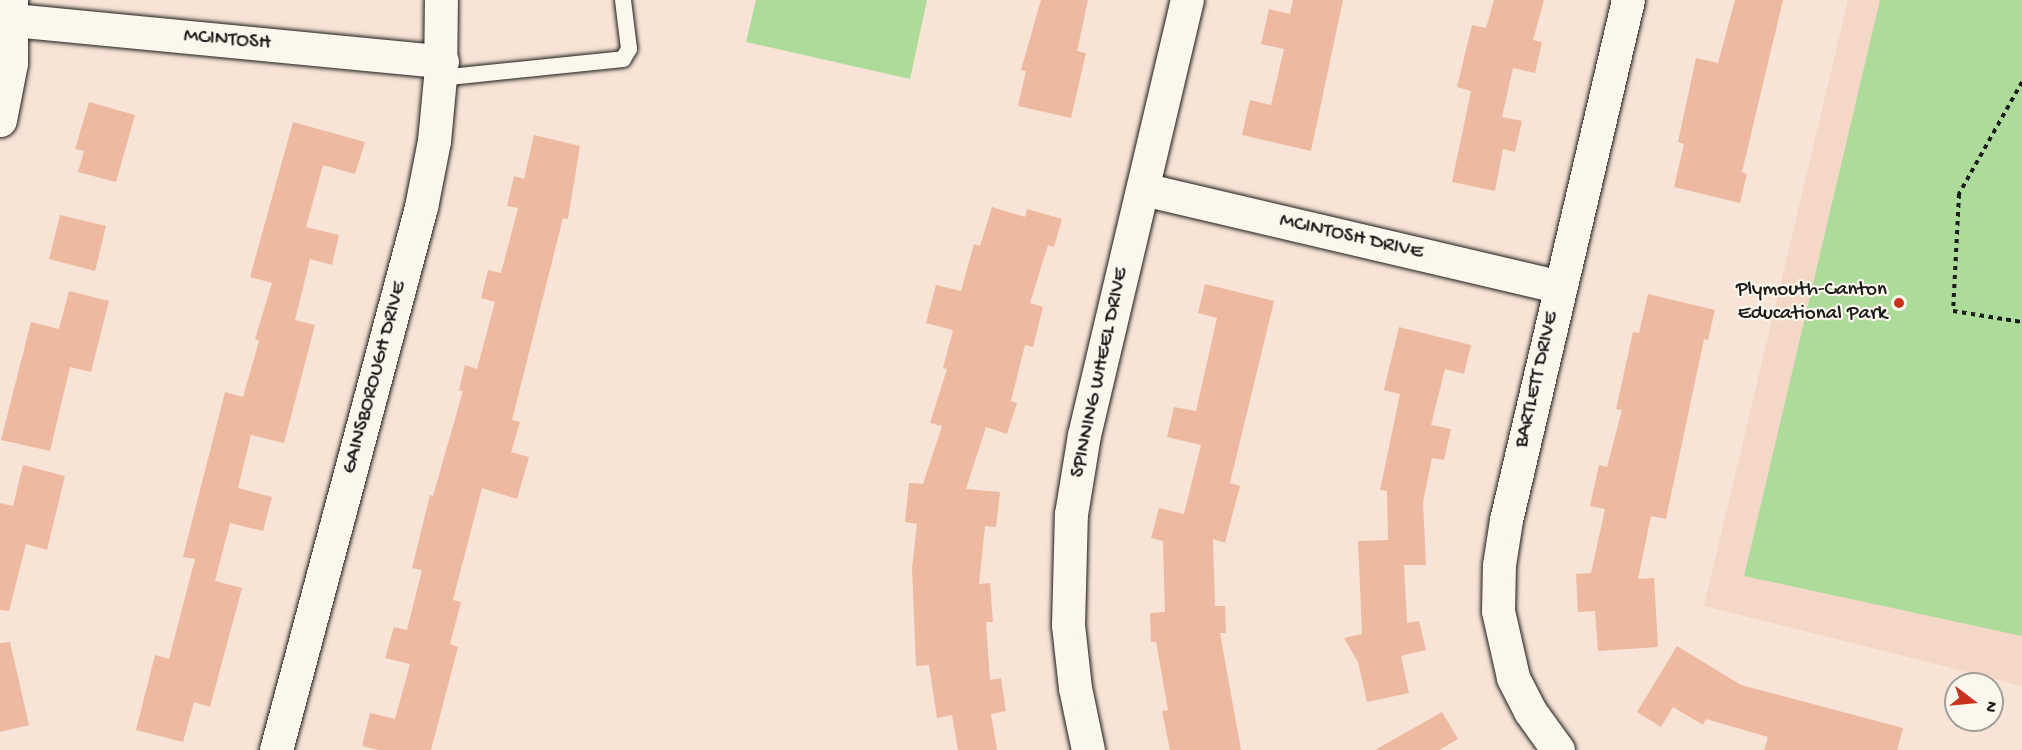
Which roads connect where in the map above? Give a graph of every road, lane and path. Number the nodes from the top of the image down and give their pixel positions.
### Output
1 (441, 0) edge
2 (623, 0) edge
3 (1187, 0) edge
4 (1628, 0) edge
5 (12, 10) edge
6 (441, 70) junction
7 (2022, 82) edge
8 (0, 120) edge
9 (1143, 189) junction
10 (1560, 287) junction
11 (2022, 322) edge
12 (276, 750) edge
13 (1088, 750) edge
14 (1558, 750) edge

1 - 6 street, GAINSBOROUGH DRIVE
2 - 6 lane
3 - 9 street, SPINNING WHEEL DRIVE
4 - 10 street, BARTLETT DRIVE
5 - 6 street, MCINTOSH
5 - 8 street
6 - 12 street, GAINSBOROUGH DRIVE
7 - 11 path
9 - 10 street, MCINTOSH DRIVE
9 - 13 street, SPINNING WHEEL DRIVE
10 - 14 street, BARTLETT DRIVE

